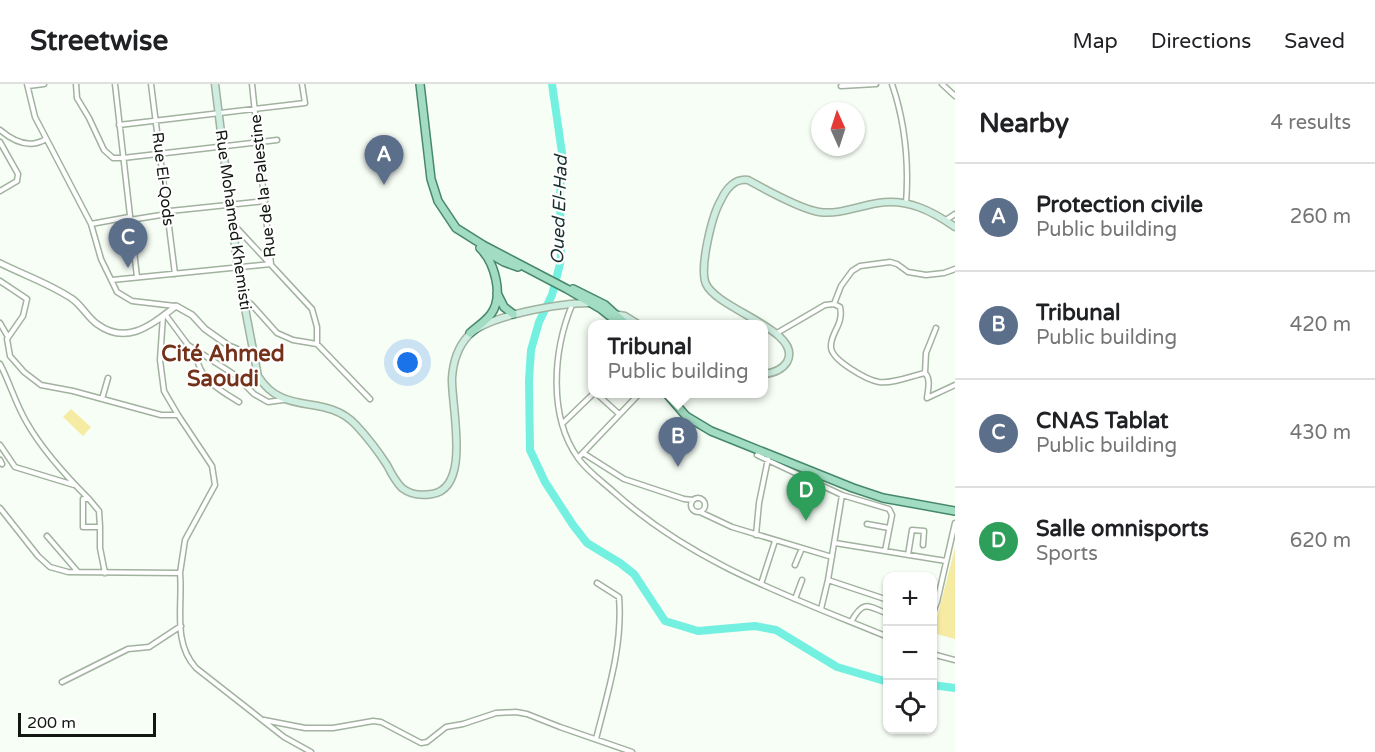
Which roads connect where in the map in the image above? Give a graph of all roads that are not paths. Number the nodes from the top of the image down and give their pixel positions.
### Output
1 (44, 84) edge
2 (76, 84) edge
3 (115, 84) edge
4 (151, 84) edge
5 (215, 84) edge
6 (252, 84) edge
7 (302, 84) edge
8 (420, 84) edge
9 (876, 84) edge
10 (892, 84) edge
11 (942, 84) edge
12 (28, 85) edge
13 (841, 86) dead end
14 (955, 96) edge
15 (255, 109) junction
16 (219, 113) junction
17 (155, 121) junction
18 (119, 125) junction
19 (0, 130) edge
20 (46, 139) junction
21 (277, 140) dead end
22 (0, 142) edge
23 (259, 142) junction
24 (223, 146) junction
25 (159, 153) junction
26 (123, 158) junction
27 (0, 191) edge
28 (265, 201) junction
29 (906, 204) junction
30 (231, 205) junction
31 (167, 214) junction
32 (955, 214) edge
33 (130, 218) junction
34 (946, 220) junction
35 (90, 224) junction
36 (234, 225) junction
37 (955, 226) edge
38 (468, 237) junction
39 (480, 248) junction
40 (0, 263) edge
41 (271, 264) junction
42 (509, 265) junction
43 (522, 265) junction
44 (238, 266) junction
45 (955, 269) edge
46 (535, 272) junction
47 (176, 274) junction
48 (137, 276) junction
49 (496, 278) junction
50 (112, 280) junction
51 (0, 281) edge
52 (496, 291) junction
53 (570, 291) junction
54 (243, 300) junction
55 (591, 303) junction
56 (572, 304) junction
57 (834, 304) junction
58 (176, 306) junction
59 (561, 306) junction
60 (607, 314) junction
61 (616, 314) junction
62 (164, 315) junction
63 (513, 315) junction
64 (615, 320) edge
65 (622, 320) edge
66 (632, 320) edge
67 (756, 320) edge
68 (0, 323) edge
69 (768, 327) edge
70 (936, 328) dead end
71 (470, 333) junction
72 (777, 333) junction
73 (8, 337) junction
74 (317, 344) junction
75 (202, 354) junction
76 (253, 356) junction
77 (0, 364) edge
78 (768, 373) edge
79 (925, 373) junction
80 (108, 378) dead end
81 (955, 385) edge
82 (590, 398) edge
83 (600, 398) edge
84 (634, 398) edge
85 (673, 398) edge
86 (102, 399) junction
87 (370, 399) dead end
88 (284, 400) junction
89 (239, 402) dead end
90 (618, 414) junction
91 (178, 415) junction
92 (562, 423) junction
93 (0, 445) edge
94 (583, 453) junction
95 (757, 455) dead end
96 (769, 457) junction
97 (578, 458) junction
98 (76, 486) junction
99 (842, 495) junction
100 (89, 499) junction
101 (692, 503) junction
102 (704, 507) junction
103 (0, 508) edge
104 (955, 511) edge
105 (700, 512) junction
106 (711, 516) junction
107 (955, 523) edge
108 (867, 524) dead end
109 (100, 527) junction
110 (889, 528) junction
111 (756, 535) junction
112 (47, 536) dead end
113 (775, 541) junction
114 (834, 543) junction
115 (923, 545) dead end
116 (802, 548) junction
117 (885, 551) junction
118 (908, 555) junction
119 (832, 557) junction
120 (946, 561) junction
121 (795, 565) dead end
122 (79, 573) junction
123 (105, 573) junction
124 (180, 573) junction
125 (802, 579) dead end
126 (828, 580) junction
127 (597, 583) dead end
128 (761, 584) junction
129 (937, 596) edge
130 (883, 598) edge
131 (795, 599) junction
132 (820, 609) junction
133 (883, 612) edge
134 (851, 622) junction
135 (181, 626) junction
136 (883, 635) edge
137 (937, 655) edge
138 (955, 660) edge
139 (62, 682) dead end
140 (264, 720) junction
141 (596, 739) junction
142 (311, 752) edge
143 (632, 752) edge

1 - 12 street
2 - 26 street
3 - 18 street
4 - 17 street, Rue El-Qods
5 - 16 main road, Rue Mohamed Khemisti
6 - 15 street, Rue de la Palestine
7 - 15 street
8 - 38 main road
9 - 13 street
10 - 29 street
11 - 14 street
12 - 20 street
15 - 16 street
15 - 23 street, Rue de la Palestine
16 - 17 street
16 - 24 main road, Rue Mohamed Khemisti
17 - 18 street
17 - 25 street, Rue El-Qods
18 - 26 street
19 - 20 street
20 - 35 street
21 - 23 street
22 - 27 street
23 - 24 street
23 - 28 street, Rue de la Palestine
24 - 25 street
24 - 30 main road, Rue Mohamed Khemisti
25 - 26 street
25 - 31 street, Rue El-Qods
26 - 33 street
28 - 30 street
28 - 41 street, Rue de la Palestine
29 - 34 main road
29 - 67 main road
30 - 31 street
30 - 36 main road, Rue Mohamed Khemisti
31 - 33 street
31 - 47 street, Rue El-Qods
32 - 34 street
33 - 35 street
33 - 48 street
34 - 37 main road
35 - 50 street
36 - 41 street
36 - 44 main road, Rue Mohamed Khemisti
38 - 39 main road
38 - 43 main road
39 - 42 main road
39 - 49 main road
40 - 62 street
41 - 44 street
41 - 74 street, Rue de la Palestine
42 - 43 main road
42 - 46 main road
42 - 49 main road
43 - 46 main road
44 - 47 street
44 - 54 main road, Rue Mohamed Khemisti
45 - 57 street
46 - 53 main road
47 - 48 street
48 - 50 street
49 - 52 main road
50 - 58 street
51 - 73 street
52 - 63 main road
52 - 71 main road
53 - 55 main road
53 - 59 main road
53 - 61 main road
54 - 74 street
54 - 76 main road, Rue Mohamed Khemisti
55 - 56 main road
55 - 60 main road
56 - 59 main road
56 - 92 street
57 - 72 street
57 - 79 street
58 - 62 street
58 - 76 street
59 - 63 main road
60 - 61 main road
60 - 64 main road
61 - 65 main road
61 - 66 main road
62 - 75 street
62 - 91 street
63 - 71 main road
68 - 73 street
69 - 72 main road
70 - 79 street
71 - 88 main road
72 - 78 main road
73 - 86 street
74 - 87 street
75 - 88 street
75 - 89 street
76 - 88 main road, Rue Mohamed Khemisti
77 - 98 street
79 - 81 street
80 - 86 street
82 - 92 street
83 - 90 street
84 - 90 street
85 - 96 main road
86 - 91 street
90 - 94 street
91 - 124 street
92 - 97 street
93 - 98 street
94 - 97 street
94 - 101 street
95 - 96 street
96 - 99 street
96 - 104 main road
96 - 111 street
97 - 128 street
98 - 100 street
99 - 110 street
99 - 114 street
100 - 109 street
100 - 109 street
101 - 102 street
101 - 105 street
102 - 105 street
102 - 106 street
103 - 122 street
105 - 106 street
106 - 111 street
107 - 120 street
108 - 110 street
109 - 123 street
110 - 117 street
111 - 113 street
112 - 122 street
113 - 116 street
113 - 128 street
114 - 117 street
114 - 119 street
115 - 118 street
116 - 119 street
116 - 121 street
117 - 118 street
118 - 120 street
119 - 126 street
120 - 129 street
122 - 123 street
123 - 124 street
124 - 135 street
125 - 131 street
126 - 130 street
126 - 132 street
127 - 141 street
128 - 131 street
131 - 132 street
132 - 134 street
133 - 134 street
134 - 136 street
135 - 139 street
135 - 140 street
137 - 138 street
140 - 141 street
140 - 142 street
141 - 143 street

